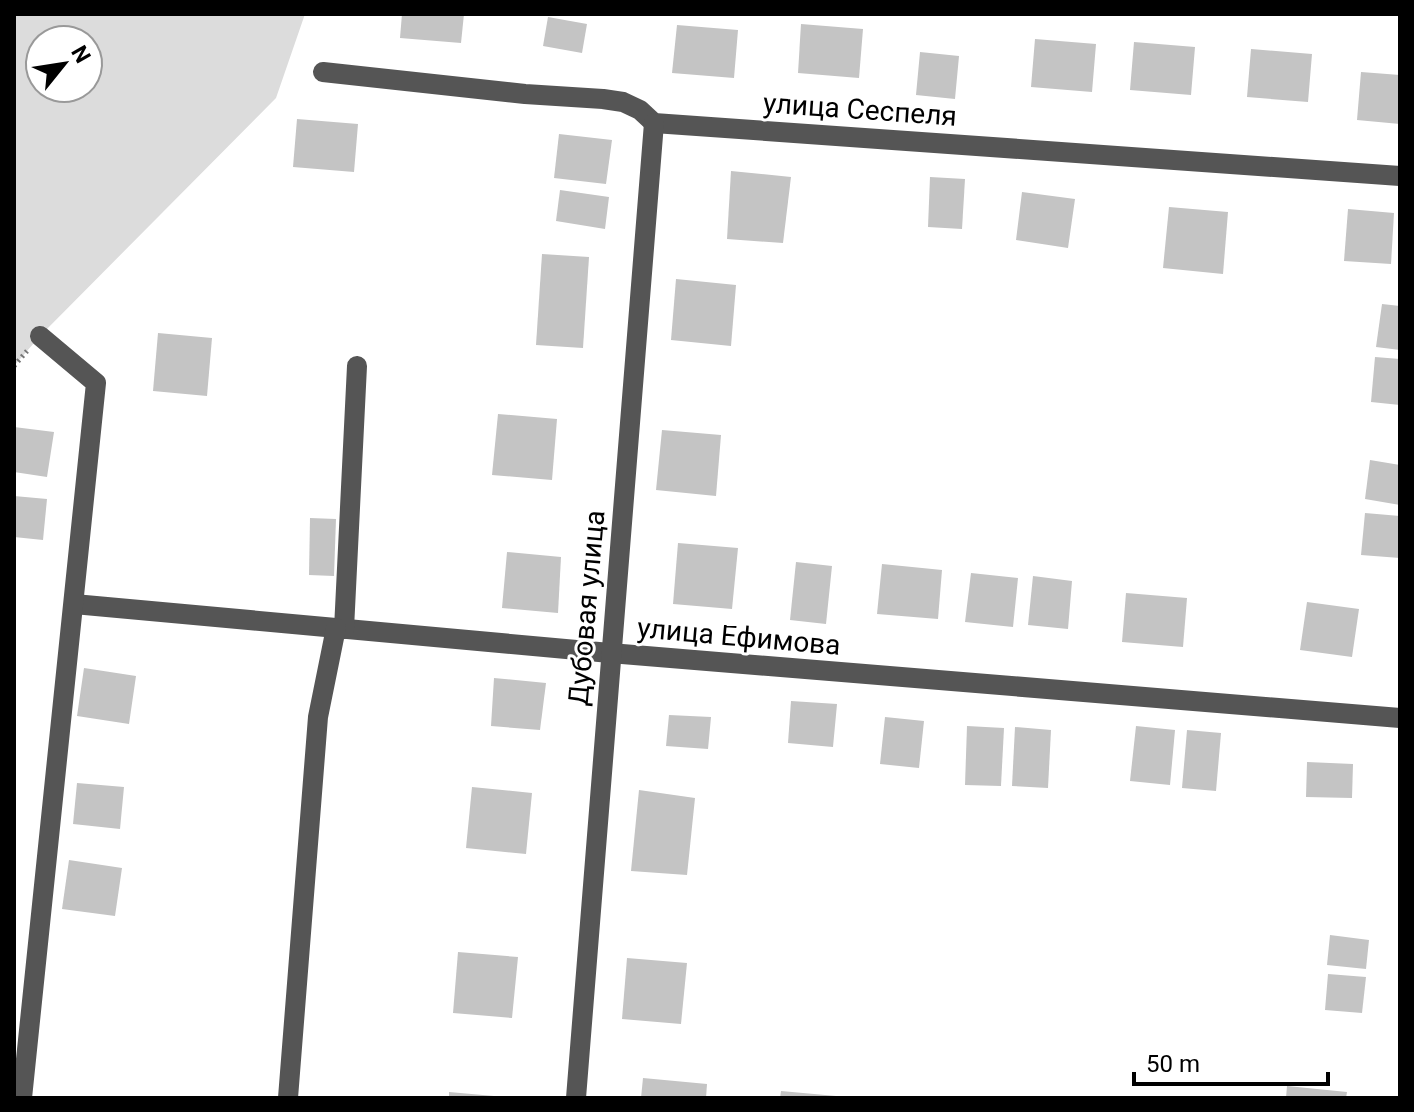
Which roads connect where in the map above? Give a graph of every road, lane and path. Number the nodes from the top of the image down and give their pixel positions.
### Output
1 (323, 72) dead end
2 (654, 123) junction
3 (1400, 176) edge
4 (40, 336) dead end
5 (357, 366) dead end
6 (74, 604) junction
7 (340, 628) junction
8 (610, 653) junction
9 (1400, 718) edge
10 (22, 1098) edge
11 (288, 1098) edge
12 (576, 1098) edge

1 - 2 street, улица Сеспеля
2 - 3 street, улица Сеспеля
2 - 8 street, Дубовая улица
4 - 6 street
5 - 7 street
6 - 7 street, улица Ефимова
6 - 10 street
7 - 8 street, улица Ефимова
7 - 11 street
8 - 9 street, улица Ефимова
8 - 12 street, Дубовая улица

